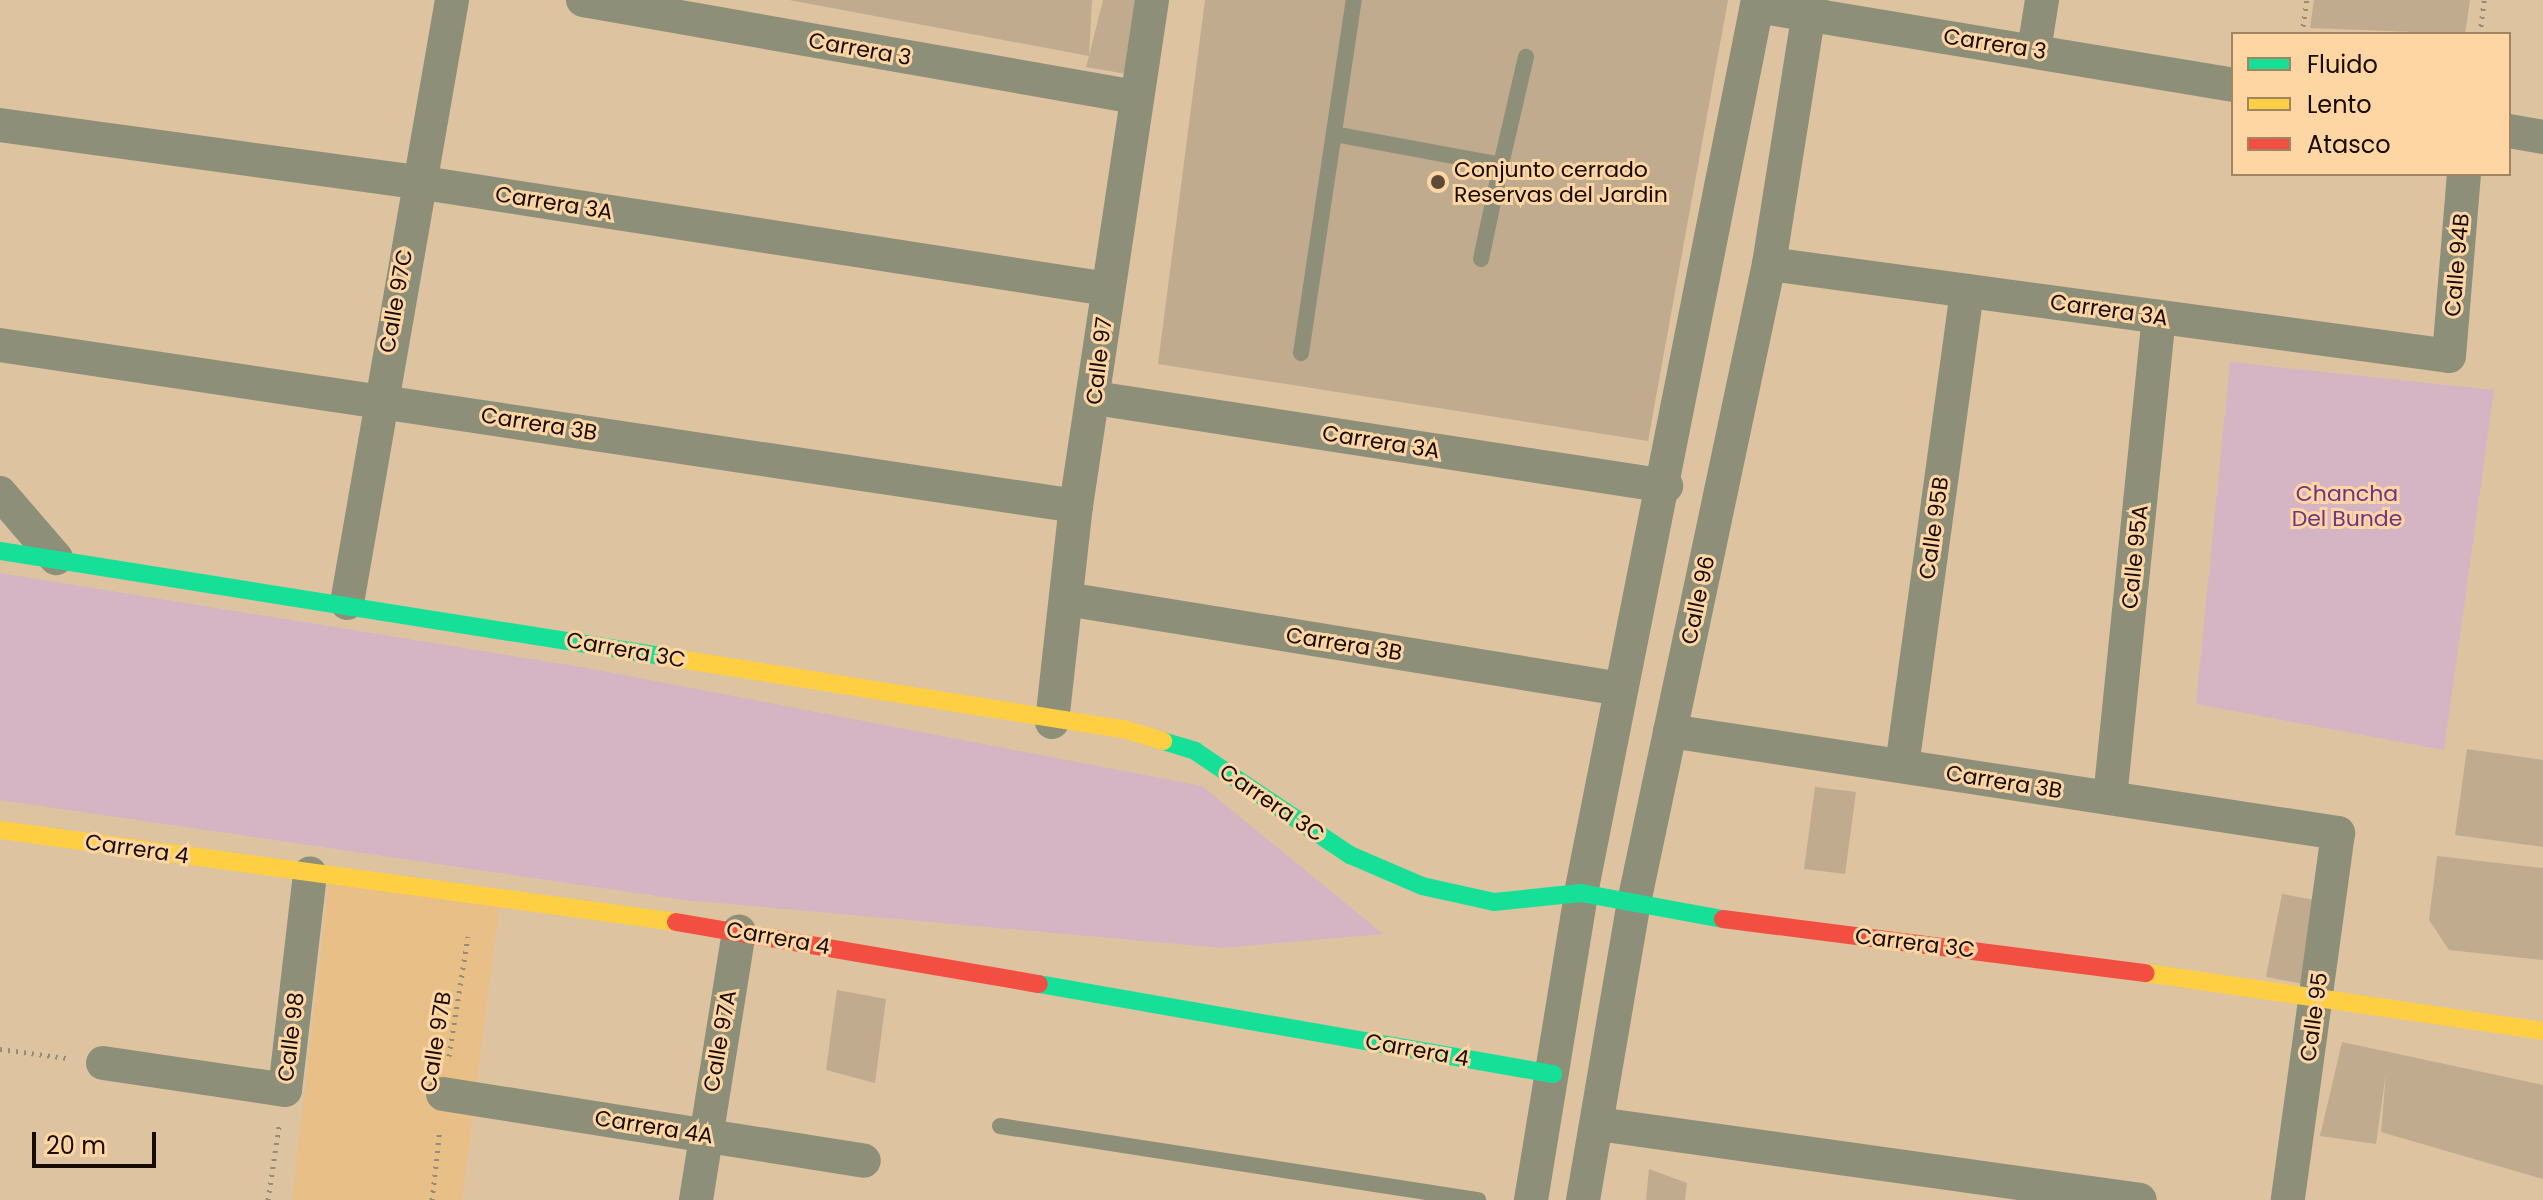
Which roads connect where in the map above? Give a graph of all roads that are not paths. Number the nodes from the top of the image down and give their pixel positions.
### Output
1 (452, 0) edge
2 (583, 0) edge
3 (1152, 0) edge
4 (1354, 0) edge
5 (2042, 0) edge
6 (1758, 3) edge
7 (1810, 8) edge
8 (2034, 50) junction
9 (1526, 57) dead end
10 (2231, 85) edge
11 (1136, 97) junction
12 (0, 125) edge
13 (2511, 131) edge
14 (1334, 134) junction
15 (2543, 137) edge
16 (1501, 165) junction
17 (2464, 176) edge
18 (417, 182) junction
19 (1481, 259) dead end
20 (1769, 264) junction
21 (1107, 289) junction
22 (1967, 291) junction
23 (2159, 317) junction
24 (0, 345) edge
25 (1301, 353) dead end
26 (2449, 356) joint
27 (1095, 398) junction
28 (379, 399) junction
29 (1666, 486) junction
30 (0, 493) edge
31 (1076, 506) junction
32 (0, 551) edge
33 (56, 558) junction
34 (1066, 599) junction
35 (347, 603) junction
36 (1621, 689) junction
37 (1052, 722) junction
38 (1670, 731) junction
39 (1902, 766) junction
40 (2110, 798) junction
41 (0, 830) edge
42 (2338, 833) joint
43 (310, 873) junction
44 (1581, 893) junction
45 (1633, 907) junction
46 (739, 931) junction
47 (2317, 995) junction
48 (2543, 1031) edge
49 (103, 1063) road end
50 (1553, 1074) junction
51 (443, 1094) road end
52 (1598, 1124) junction
53 (1000, 1126) dead end
54 (704, 1135) junction
55 (864, 1161) dead end
56 (696, 1200) edge
57 (1478, 1200) edge
58 (1531, 1200) edge
59 (1583, 1200) edge
60 (2140, 1200) edge
61 (2288, 1200) edge

1 - 18 street, Calle 97C
2 - 11 street, Carrera 3
3 - 11 street, Calle 97
4 - 14 lane
5 - 8 street
6 - 7 street, Carrera 3
6 - 29 street
7 - 8 street, Carrera 3
7 - 20 street, Calle 96
8 - 10 street, Carrera 3
9 - 16 lane
11 - 21 street, Calle 97
12 - 18 street, Carrera 3A
13 - 15 street
14 - 16 lane
14 - 25 lane
16 - 19 lane
17 - 26 street, Calle 94B
18 - 21 street, Carrera 3A
18 - 28 street, Calle 97C
20 - 22 street, Carrera 3A
20 - 38 street, Calle 96
21 - 27 street, Calle 97
22 - 23 street, Carrera 3A
22 - 39 street, Calle 95B
23 - 26 street, Carrera 3A
23 - 40 street, Calle 95A
24 - 28 street, Carrera 3B
27 - 29 street, Carrera 3A
27 - 31 street, Calle 97
28 - 31 street, Carrera 3B
28 - 35 street, Calle 97C
29 - 36 street
30 - 33 street
31 - 34 street, Calle 97
32 - 33 street, Carrera 3C
33 - 35 street, Carrera 3C
34 - 36 street, Carrera 3B
34 - 37 street, Calle 97
35 - 37 street, Carrera 3C
36 - 44 street
37 - 44 street, Carrera 3C
38 - 39 street, Carrera 3B
38 - 45 street, Calle 96
39 - 40 street, Carrera 3B
40 - 42 street, Carrera 3B
41 - 43 street, Carrera 4
42 - 47 street, Calle 95
43 - 46 street, Carrera 4
43 - 49 street, Calle 98
44 - 45 street, Carrera 3C
44 - 50 street
45 - 47 street, Carrera 3C
45 - 52 street, Calle 96
46 - 50 street, Carrera 4
46 - 54 street, Calle 97A
47 - 48 street, Carrera 3C
47 - 61 street, Calle 95
50 - 58 street
51 - 54 street, Carrera 4A
52 - 59 street, Calle 96
52 - 60 street
53 - 57 lane
54 - 55 street, Carrera 4A
54 - 56 street, Calle 97A

